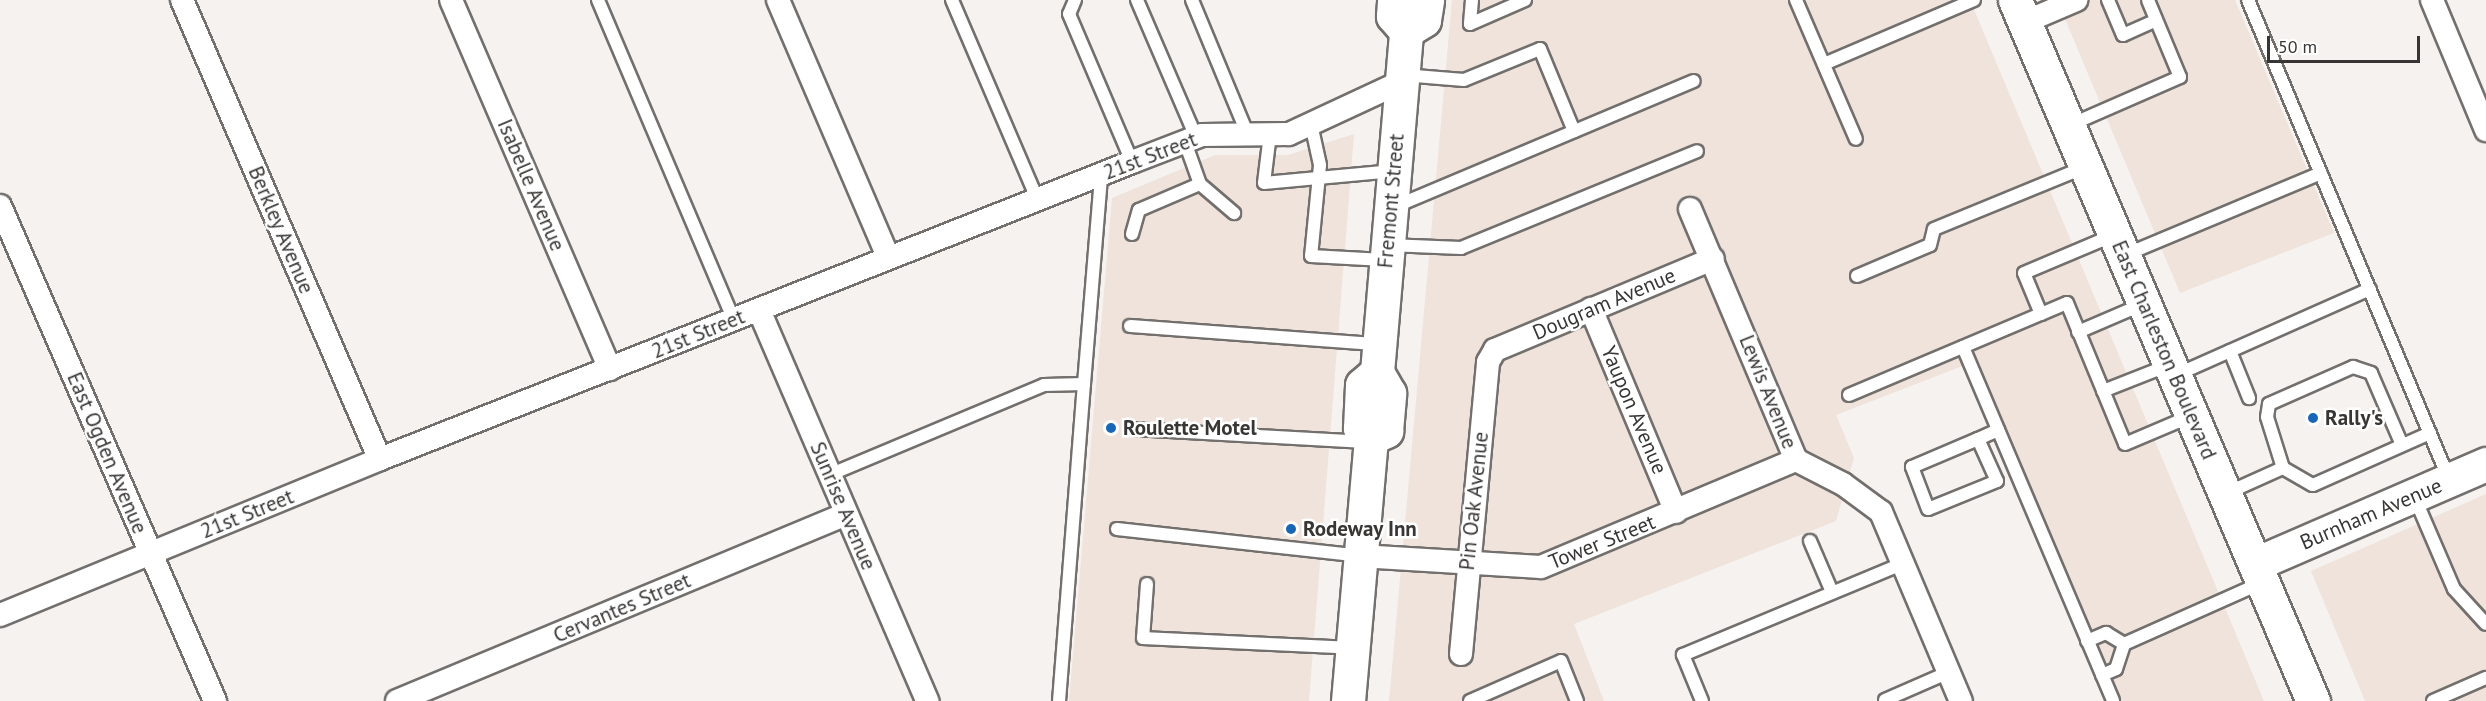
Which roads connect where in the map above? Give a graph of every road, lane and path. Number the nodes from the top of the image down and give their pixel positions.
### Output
1 (182, 0) edge
2 (451, 0) edge
3 (598, 0) edge
4 (778, 0) edge
5 (952, 0) edge
6 (1075, 0) edge
7 (1137, 0) edge
8 (1192, 0) edge
9 (1394, 0) edge
10 (1427, 0) edge
11 (1472, 0) edge
12 (1525, 0) edge
13 (1796, 0) edge
14 (1974, 0) edge
15 (2076, 0) edge
16 (2108, 0) edge
17 (2148, 0) edge
18 (2248, 0) edge
19 (2432, 0) edge
20 (2020, 11) edge
21 (2156, 20) junction
22 (1406, 31) junction
23 (1824, 64) junction
24 (1402, 78) junction
25 (1694, 81) dead end
26 (1311, 124) junction
27 (2068, 125) junction
28 (2486, 130) edge
29 (1574, 131) junction
30 (1259, 135) junction
31 (1856, 139) dead end
32 (1191, 140) junction
33 (1697, 151) dead end
34 (1131, 162) junction
35 (2086, 166) junction
36 (1394, 171) junction
37 (2320, 173) junction
38 (1101, 175) junction
39 (1319, 181) junction
40 (1200, 184) junction
41 (1037, 198) junction
42 (0, 206) edge
43 (1390, 208) junction
44 (1690, 209) dead end
45 (1234, 213) dead end
46 (1132, 234) dead end
47 (2119, 245) junction
48 (1387, 253) junction
49 (888, 257) junction
50 (1713, 259) junction
51 (1857, 276) dead end
52 (2370, 289) junction
53 (2144, 303) junction
54 (1591, 309) junction
55 (759, 310) junction
56 (2041, 314) junction
57 (734, 320) junction
58 (1130, 326) dead end
59 (2078, 332) junction
60 (1963, 347) junction
61 (1495, 350) joint
62 (2230, 351) junction
63 (1378, 358) junction
64 (610, 369) junction
65 (2172, 370) junction
66 (1084, 384) junction
67 (2103, 392) junction
68 (1849, 395) dead end
69 (2249, 398) dead end
70 (2192, 416) junction
71 (1133, 429) dead end
72 (1998, 430) junction
73 (2430, 433) junction
74 (1978, 439) junction
75 (1371, 440) junction
76 (2402, 445) junction
77 (380, 459) junction
78 (1796, 460) junction
79 (2486, 464) edge
80 (2283, 468) junction
81 (829, 475) junction
82 (2450, 480) junction
83 (2225, 493) junction
84 (2414, 495) junction
85 (1677, 512) junction
86 (846, 514) junction
87 (1117, 529) dead end
88 (1810, 541) dead end
89 (150, 554) junction
90 (1360, 556) junction
91 (1904, 563) junction
92 (1467, 564) junction
93 (2259, 573) junction
94 (1147, 584) dead end
95 (1832, 592) junction
96 (0, 615) edge
97 (2486, 624) edge
98 (2087, 641) junction
99 (2124, 644) junction
100 (1353, 648) junction
101 (1461, 654) dead end
102 (1949, 672) junction
103 (2102, 675) junction
104 (2486, 678) edge
105 (1474, 700) edge
106 (1885, 700) edge
107 (214, 701) edge
108 (397, 701) edge
109 (927, 701) edge
110 (1059, 701) edge
111 (1348, 701) edge
112 (1577, 701) edge
113 (1702, 701) edge
114 (1961, 701) edge
115 (2113, 701) edge
116 (2313, 701) edge
117 (2433, 701) edge

1 - 77 street, Berkley Avenue
2 - 64 street, Isabelle Avenue
3 - 57 lane
4 - 49 street
5 - 41 lane
6 - 34 lane
7 - 32 lane
8 - 30 lane
9 - 22 main road
10 - 22 main road
11 - 12 lane
13 - 23 lane
14 - 23 lane
15 - 20 street
16 - 21 lane
17 - 21 lane
18 - 37 lane
19 - 28 street
20 - 27 main road, East Charleston Boulevard
21 - 27 lane
22 - 24 main road, Fremont Street
23 - 31 lane
24 - 26 street, 21st Street
24 - 29 lane
24 - 36 main road, Fremont Street
25 - 29 lane
26 - 30 street, 21st Street
26 - 39 lane
27 - 35 main road, East Charleston Boulevard
29 - 43 lane
30 - 32 street, 21st Street
30 - 39 lane
32 - 34 street, 21st Street
32 - 40 lane
33 - 48 lane
34 - 38 street, 21st Street
35 - 47 main road, East Charleston Boulevard
35 - 51 lane
36 - 39 lane
36 - 43 main road, Fremont Street
37 - 47 lane
37 - 52 lane
38 - 41 street, 21st Street
38 - 66 lane
39 - 48 lane
40 - 45 lane
40 - 46 lane
41 - 49 street, 21st Street
42 - 89 street, East Ogden Avenue
43 - 48 main road, Fremont Street
44 - 50 street, Lewis Avenue
47 - 53 main road, East Charleston Boulevard
47 - 56 lane
48 - 63 main road, Fremont Street
49 - 55 street, 21st Street
50 - 54 street, Dougram Avenue
50 - 78 street, Lewis Avenue
52 - 62 lane
52 - 73 lane
53 - 59 lane
53 - 65 main road, East Charleston Boulevard
54 - 61 street, Dougram Avenue
54 - 85 street, Yaupon Avenue
55 - 57 street, 21st Street
55 - 81 street, Sunrise Avenue
56 - 59 lane
56 - 60 lane
57 - 64 street, 21st Street
58 - 63 lane
59 - 67 lane
60 - 68 lane
60 - 72 lane
61 - 92 street, Pin Oak Avenue
62 - 65 lane
62 - 69 lane
63 - 75 main road, Fremont Street
64 - 77 street, 21st Street
65 - 67 lane
65 - 70 main road, East Charleston Boulevard
66 - 81 lane
66 - 110 lane
67 - 70 lane
70 - 83 main road, East Charleston Boulevard
71 - 75 lane
72 - 74 lane
72 - 98 lane
73 - 76 lane
73 - 82 lane
74 - 74 lane
75 - 90 main road
76 - 80 lane
76 - 80 lane
77 - 89 street, 21st Street
78 - 85 street, Tower Street
78 - 91 street, Lewis Avenue
79 - 82 main road, Burnham Avenue
80 - 83 lane
81 - 86 street, Sunrise Avenue
82 - 84 main road, Burnham Avenue
83 - 93 main road, East Charleston Boulevard
84 - 93 main road, Burnham Avenue
84 - 97 lane
85 - 92 street, Tower Street
86 - 108 street, Cervantes Street
86 - 109 street, Sunrise Avenue
87 - 90 lane
88 - 95 lane
89 - 96 street, 21st Street
89 - 107 street, East Ogden Avenue
90 - 92 street, Tower Street
90 - 100 main road
91 - 95 lane
91 - 102 street, Lewis Avenue
92 - 101 street, Pin Oak Avenue
93 - 99 lane
93 - 116 main road, East Charleston Boulevard
94 - 100 lane
95 - 113 lane
98 - 99 lane
98 - 103 lane
99 - 103 lane
100 - 111 main road
102 - 106 lane
102 - 114 street, Lewis Avenue
103 - 115 lane
104 - 117 lane
105 - 112 lane

